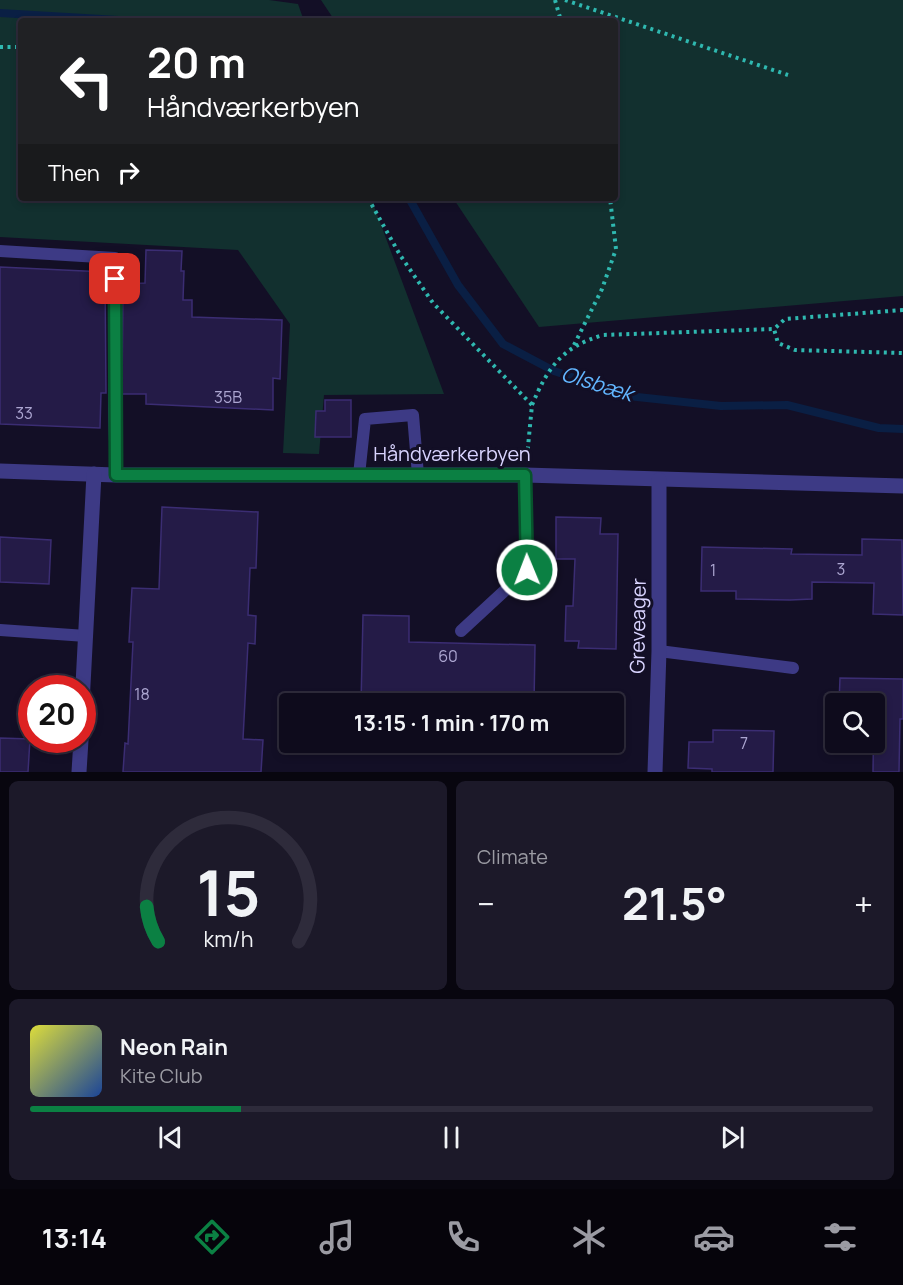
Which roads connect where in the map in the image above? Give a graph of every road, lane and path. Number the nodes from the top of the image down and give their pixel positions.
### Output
1 (555, 0) edge
2 (565, 0) edge
3 (560, 18) edge
4 (0, 47) edge
5 (18, 47) edge
6 (788, 75) dead end
7 (370, 201) edge
8 (610, 201) edge
9 (0, 251) edge
10 (903, 310) edge
11 (774, 329) junction
12 (574, 346) junction
13 (903, 353) edge
14 (532, 405) junction
15 (0, 471) edge
16 (94, 474) junction
17 (116, 475) junction
18 (359, 475) junction
19 (418, 475) junction
20 (525, 475) junction
21 (659, 480) junction
22 (903, 486) edge
23 (0, 630) edge
24 (461, 631) dead end
25 (86, 636) junction
26 (659, 651) junction
27 (793, 668) dead end
28 (84, 675) edge
29 (81, 753) edge
30 (80, 772) edge
31 (655, 772) edge

1 - 3 path
2 - 6 path
4 - 5 path
7 - 14 path
8 - 12 path
9 - 17 lane
10 - 11 path
11 - 12 path
11 - 13 path
12 - 14 path
14 - 20 path
15 - 16 street, Håndværkerbyen
16 - 17 street, Håndværkerbyen
16 - 25 street
17 - 18 street, Håndværkerbyen
18 - 19 street, Håndværkerbyen
18 - 19 lane
19 - 20 street, Håndværkerbyen
20 - 21 street, Håndværkerbyen
20 - 24 lane
21 - 22 street, Håndværkerbyen
21 - 26 street, Greveager
23 - 25 lane
25 - 28 street
26 - 27 lane
26 - 31 street, Greveager
29 - 30 street

